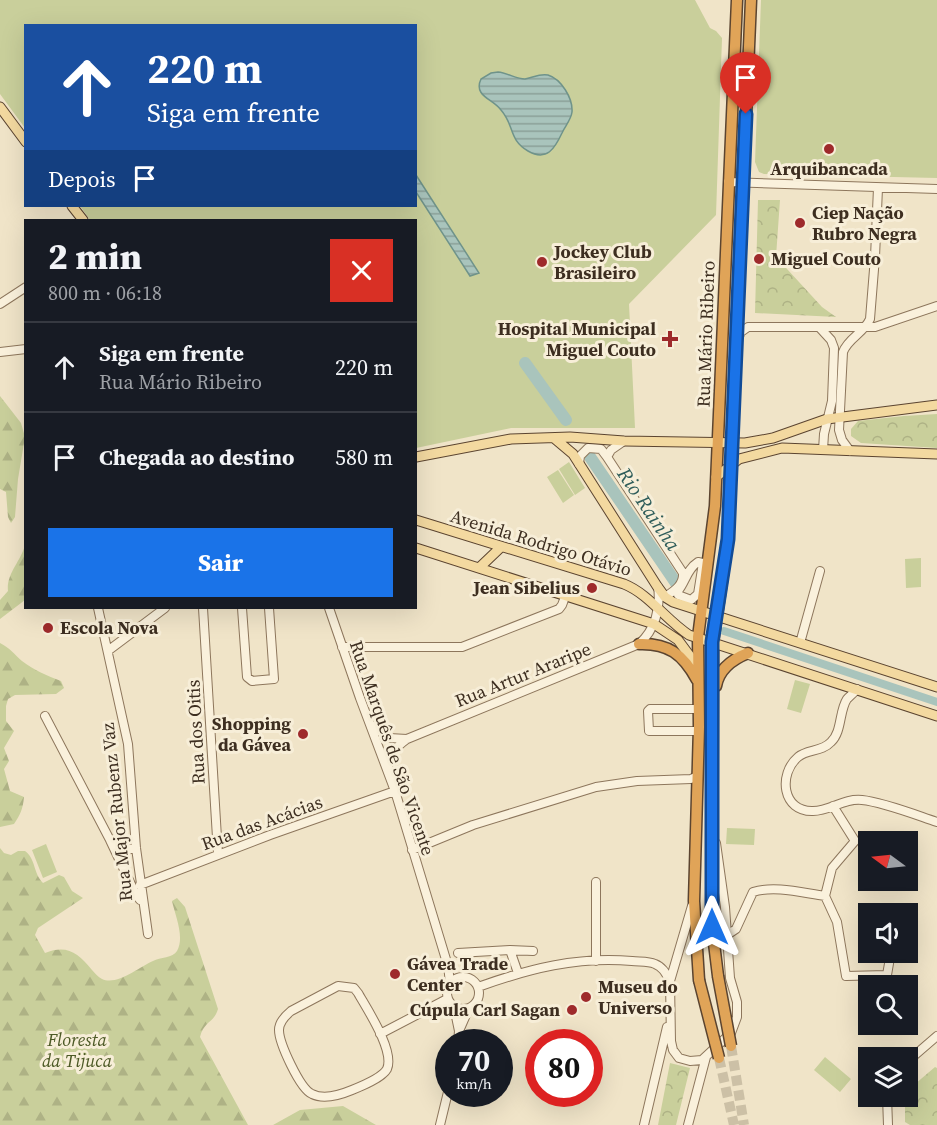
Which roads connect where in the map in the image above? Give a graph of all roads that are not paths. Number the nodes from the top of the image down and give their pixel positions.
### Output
1 (737, 0) edge
2 (751, 0) edge
3 (0, 107) edge
4 (24, 139) edge
5 (728, 182) junction
6 (744, 182) junction
7 (878, 188) junction
8 (937, 189) edge
9 (73, 207) edge
10 (82, 219) edge
11 (24, 288) edge
12 (0, 303) edge
13 (937, 306) edge
14 (820, 328) junction
15 (865, 328) junction
16 (736, 341) junction
17 (24, 349) edge
18 (0, 352) edge
19 (937, 405) edge
20 (840, 417) junction
21 (827, 419) junction
22 (554, 438) junction
23 (624, 441) junction
24 (718, 443) junction
25 (732, 444) junction
26 (823, 450) junction
27 (850, 451) junction
28 (937, 454) edge
29 (607, 457) junction
30 (417, 458) edge
31 (579, 464) junction
32 (731, 464) junction
33 (716, 477) junction
34 (417, 520) edge
35 (501, 547) junction
36 (417, 548) edge
37 (698, 562) joint
38 (479, 568) junction
39 (820, 571) dead end
40 (656, 584) junction
41 (638, 591) junction
42 (565, 597) junction
43 (665, 597) junction
44 (98, 609) edge
45 (164, 609) edge
46 (203, 609) edge
47 (242, 609) edge
48 (269, 609) edge
49 (328, 609) edge
50 (658, 609) junction
51 (701, 612) junction
52 (715, 617) junction
53 (654, 624) junction
54 (698, 637) junction
55 (712, 642) junction
56 (639, 644) junction
57 (800, 644) junction
58 (342, 647) junction
59 (109, 650) junction
60 (748, 653) junction
61 (698, 668) junction
62 (698, 683) junction
63 (937, 687) edge
64 (857, 689) junction
65 (713, 701) junction
66 (699, 709) junction
67 (45, 716) dead end
68 (937, 716) edge
69 (368, 720) junction
70 (699, 731) junction
71 (407, 738) junction
72 (390, 776) junction
73 (697, 776) junction
74 (395, 791) junction
75 (833, 806) junction
76 (937, 822) edge
77 (712, 826) junction
78 (110, 840) junction
79 (136, 848) junction
80 (412, 850) junction
81 (218, 854) junction
82 (597, 882) dead end
83 (140, 885) junction
84 (825, 896) junction
85 (142, 901) junction
86 (693, 901) junction
87 (148, 934) dead end
88 (727, 935) junction
89 (510, 950) junction
90 (533, 951) dead end
91 (458, 952) dead end
92 (596, 961) junction
93 (889, 963) edge
94 (448, 966) junction
95 (518, 973) junction
96 (461, 977) junction
97 (670, 981) junction
98 (450, 983) junction
99 (478, 987) junction
100 (447, 999) junction
101 (454, 1007) junction
102 (469, 1008) junction
103 (670, 1017) junction
104 (459, 1029) edge
105 (459, 1029) edge
106 (380, 1034) junction
107 (937, 1036) edge
108 (731, 1046) tunnel mouth
109 (918, 1053) edge
110 (706, 1057) junction
111 (719, 1058) tunnel mouth
112 (444, 1107) edge
113 (887, 1107) edge
114 (440, 1125) edge
115 (644, 1125) edge
116 (688, 1125) edge
117 (888, 1125) edge

1 - 5 highway, Rua Mário Ribeiro
2 - 6 highway, Rua Mário Ribeiro
3 - 4 main road
5 - 6 street
5 - 24 highway, Rua Mário Ribeiro
6 - 7 street
6 - 16 highway, Rua Mário Ribeiro
7 - 8 street
7 - 15 street
9 - 10 main road
11 - 12 street
13 - 15 street
14 - 15 street
14 - 16 street
14 - 21 street
15 - 20 street
16 - 25 highway, Rua Mário Ribeiro
17 - 18 street
19 - 20 main road
20 - 21 main road
20 - 27 street
21 - 25 main road
21 - 26 street
22 - 23 main road
22 - 30 main road
22 - 31 main road
23 - 24 main road
23 - 29 street
24 - 25 main road
24 - 33 highway, Rua Mário Ribeiro
25 - 32 highway, Rua Mário Ribeiro
26 - 27 main road
26 - 32 main road
27 - 28 main road
29 - 31 street
29 - 43 street
31 - 40 main road
32 - 33 main road
32 - 52 highway, Rua Mário Ribeiro
33 - 51 highway, Rua Mário Ribeiro
34 - 35 main road, Avenida Rodrigo Otávio
35 - 38 main road
35 - 41 main road, Avenida Rodrigo Otávio
36 - 38 main road
37 - 37 street
38 - 42 main road
39 - 57 street
40 - 41 main road
40 - 43 main road
40 - 50 street
41 - 50 main road, Avenida Rodrigo Otávio
42 - 53 main road
42 - 58 street
43 - 51 main road
44 - 59 street, Rua Major Rubenz Vaz
45 - 59 street
46 - 81 street, Rua dos Oitis
47 - 48 street
49 - 58 street, Rua Marquês de São Vicente
50 - 53 street
50 - 54 main road, Avenida Rodrigo Otávio
51 - 52 main road
51 - 54 highway, Rua Mário Ribeiro
52 - 55 highway, Rua Mário Ribeiro
52 - 57 main road
53 - 56 street
53 - 61 main road
54 - 55 main road, Avenida Rodrigo Otávio
54 - 61 highway, Rua Mário Ribeiro
55 - 60 main road, Avenida Rodrigo Otávio
55 - 65 highway, Rua Mário Ribeiro
56 - 62 highway
56 - 71 street, Rua Artur Araripe
57 - 63 main road
58 - 69 street, Rua Marquês de São Vicente
59 - 79 street, Rua Major Rubenz Vaz
60 - 64 main road, Avenida Rodrigo Otávio
60 - 65 highway
61 - 62 highway, Rua Mário Ribeiro
62 - 66 highway, Rua Mário Ribeiro
64 - 68 main road, Avenida Rodrigo Otávio
64 - 75 street
65 - 77 highway
66 - 70 highway, Rua Mário Ribeiro
66 - 70 street
67 - 78 street
69 - 71 street
69 - 72 street, Rua Marquês de São Vicente
70 - 73 highway, Rua Mário Ribeiro
71 - 72 street, Rua Artur Araripe
72 - 74 street, Rua Marquês de São Vicente
73 - 80 street
73 - 86 highway, Rua Mário Ribeiro
74 - 80 street, Rua Marquês de São Vicente
74 - 81 street, Rua das Acácias
75 - 76 street
75 - 84 street
77 - 88 street
77 - 108 highway, bridge
78 - 79 street
78 - 85 street
79 - 83 street, Rua Major Rubenz Vaz
80 - 94 street, Rua Marquês de São Vicente
81 - 83 street, Rua das Acácias
82 - 92 street
83 - 85 street, Rua Major Rubenz Vaz
84 - 88 street
84 - 93 street
85 - 87 street, Rua Major Rubenz Vaz
86 - 97 street
86 - 111 highway, Rua Mário Ribeiro, bridge
88 - 110 street
89 - 90 street
89 - 91 street
89 - 95 street
92 - 95 street
92 - 97 street
94 - 96 street
94 - 98 street, Rua Marquês de São Vicente
95 - 99 street
96 - 98 street
96 - 99 street
97 - 103 street
98 - 100 street
99 - 102 street
100 - 101 street
100 - 106 street
101 - 102 street
101 - 105 street
102 - 104 street
103 - 110 street
103 - 115 street
106 - 106 street
107 - 109 street
110 - 116 street
112 - 114 street
113 - 117 street

